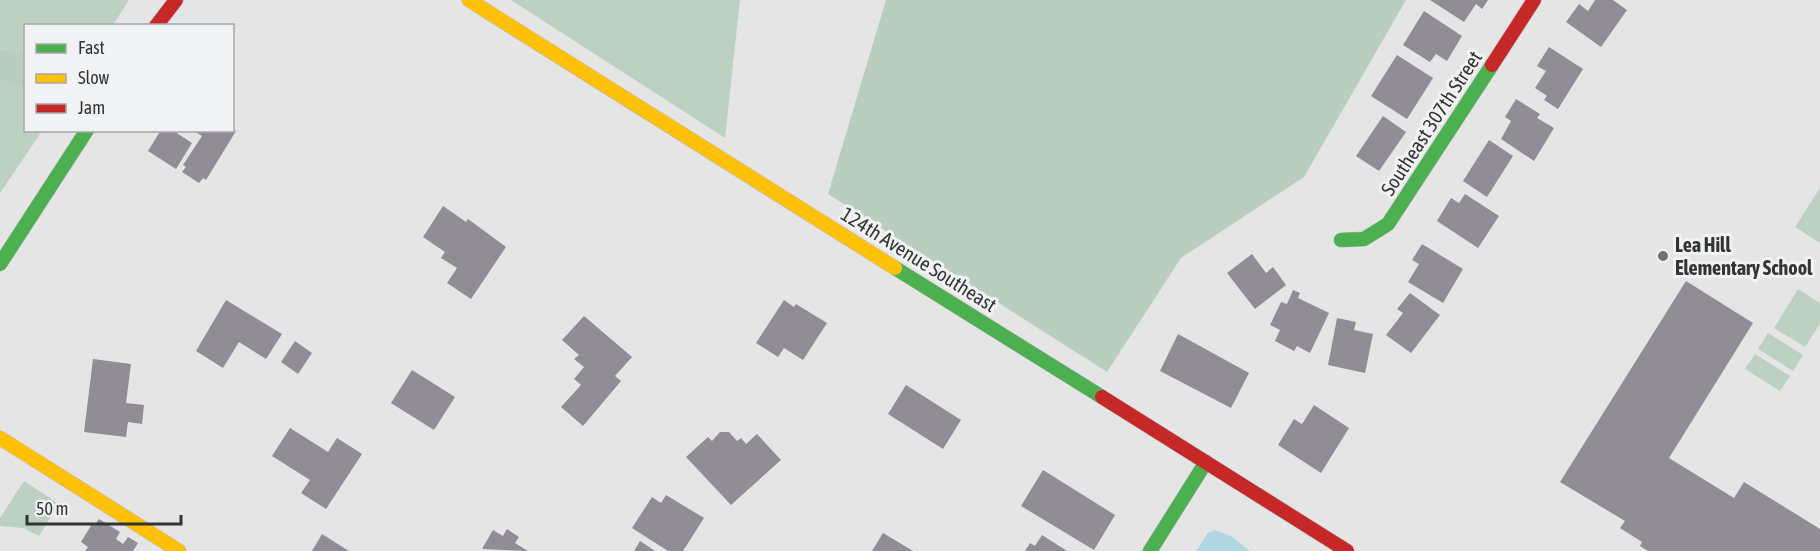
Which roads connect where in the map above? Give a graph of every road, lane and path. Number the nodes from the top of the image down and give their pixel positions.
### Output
1 (167, 0) edge
2 (176, 0) edge
3 (469, 0) edge
4 (1534, 0) edge
5 (156, 24) edge
6 (157, 24) edge
7 (86, 132) edge
8 (1341, 240) dead end
9 (0, 264) edge
10 (0, 438) edge
11 (1206, 462) junction
12 (179, 551) edge
13 (1150, 551) edge
14 (1347, 551) edge

1 - 5 street
2 - 6 street
3 - 11 street, 124th Avenue Southeast
4 - 8 street, Southeast 307th Street
7 - 9 street
10 - 12 street
11 - 13 street
11 - 14 street, 124th Avenue Southeast

